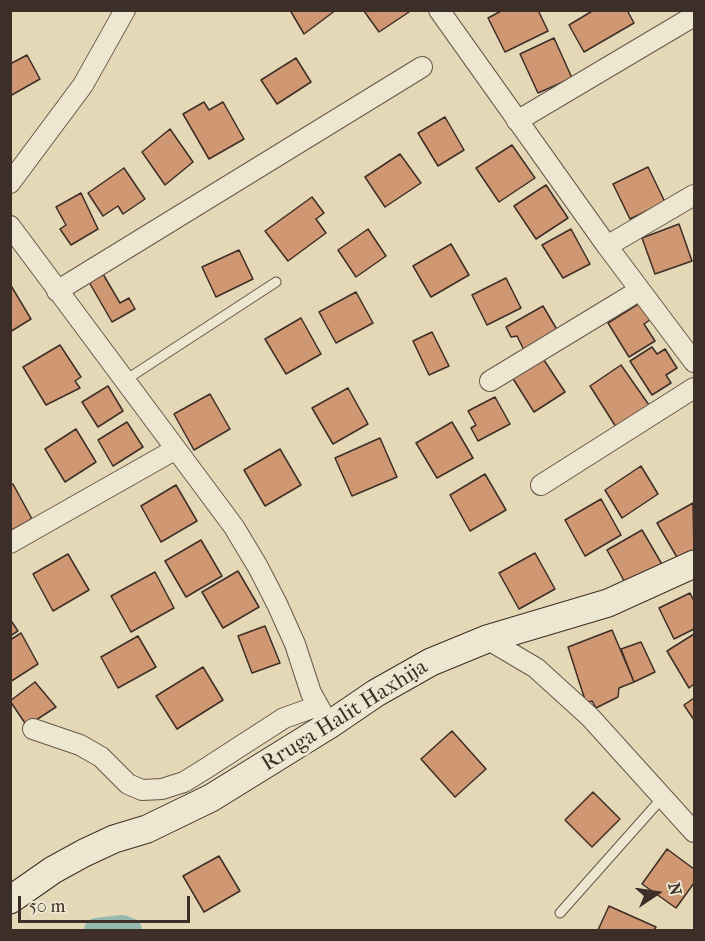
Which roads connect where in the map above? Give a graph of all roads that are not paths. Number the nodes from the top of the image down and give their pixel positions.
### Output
1 (125, 10) edge
2 (439, 10) edge
3 (694, 16) edge
4 (422, 68) dead end
5 (517, 121) junction
6 (10, 183) edge
7 (694, 195) edge
8 (10, 226) edge
9 (607, 246) junction
10 (276, 282) dead end
11 (640, 290) junction
12 (57, 291) junction
13 (694, 362) edge
14 (124, 381) junction
15 (490, 381) dead end
16 (694, 388) edge
17 (176, 448) junction
18 (541, 485) dead end
19 (10, 543) edge
20 (694, 564) edge
21 (487, 639) junction
22 (323, 716) junction
23 (33, 729) dead end
24 (663, 797) junction
25 (694, 832) edge
26 (11, 899) edge
27 (560, 912) dead end

1 - 6 street
2 - 5 street
3 - 5 street
4 - 12 street
5 - 9 street
7 - 9 street
8 - 12 street
9 - 11 street
10 - 14 lane
11 - 13 street
11 - 15 street
12 - 14 street
14 - 17 street
16 - 18 street
17 - 19 street
17 - 22 street
20 - 21 street, Rruga Halit Haxhija
21 - 22 street, Rruga Halit Haxhija
21 - 24 street
22 - 23 street
22 - 26 street, Rruga Halit Haxhija
24 - 25 street
24 - 27 lane

